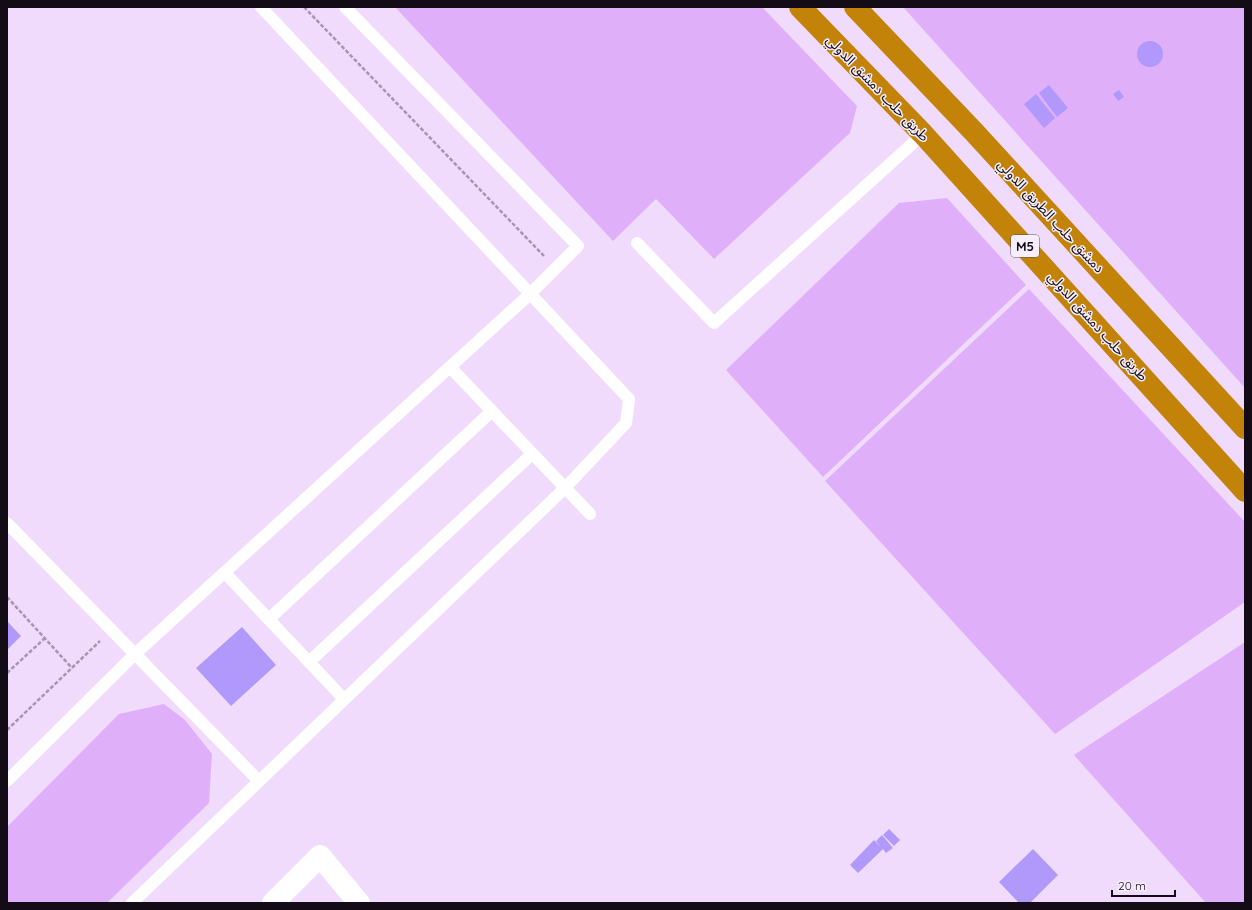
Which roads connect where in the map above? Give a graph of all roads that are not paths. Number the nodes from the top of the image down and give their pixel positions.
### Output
1 (260, 7) edge
2 (345, 7) edge
3 (800, 7) edge
4 (855, 7) edge
5 (923, 134) junction
6 (637, 243) dead end
7 (530, 294) junction
8 (450, 367) junction
9 (492, 411) junction
10 (1245, 428) edge
11 (532, 454) junction
12 (565, 488) junction
13 (1245, 491) edge
14 (590, 514) dead end
15 (7, 523) edge
16 (225, 573) junction
17 (268, 619) junction
18 (135, 654) junction
19 (309, 662) junction
20 (344, 699) junction
21 (7, 781) edge
22 (259, 781) junction
23 (132, 903) edge
24 (273, 903) edge
25 (359, 903) edge

1 - 7 lane
2 - 7 lane
3 - 5 highway, طريق حلب دمشق الدولي / M5
4 - 10 highway, دمشق حلب الطريق الدولي
5 - 6 lane
5 - 13 highway, طريق حلب دمشق الدولي / M5
7 - 8 lane
7 - 12 lane
8 - 9 lane
8 - 16 lane
9 - 11 lane
9 - 17 lane
11 - 12 lane
11 - 19 lane
12 - 14 lane
12 - 20 lane
15 - 18 lane
16 - 17 lane
16 - 18 lane
17 - 19 lane
18 - 21 lane
18 - 22 lane
19 - 20 lane
20 - 22 lane
22 - 23 lane
24 - 25 street

